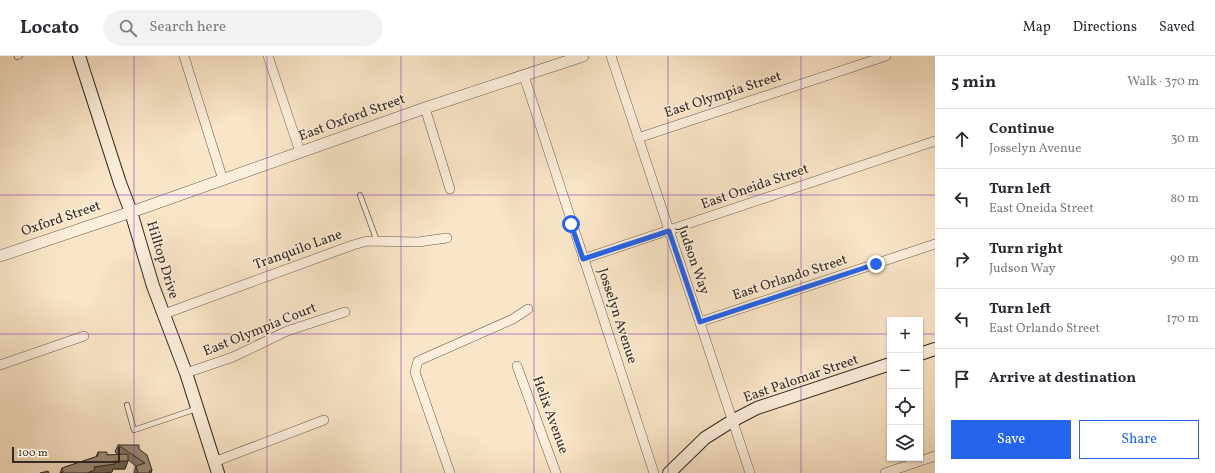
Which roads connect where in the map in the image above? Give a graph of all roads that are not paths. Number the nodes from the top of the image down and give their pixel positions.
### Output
1 (79, 56) edge
2 (184, 56) edge
3 (268, 56) edge
4 (583, 56) edge
5 (611, 56) edge
6 (886, 56) edge
7 (524, 76) junction
8 (425, 108) junction
9 (638, 138) junction
10 (935, 141) edge
11 (300, 152) junction
12 (223, 180) junction
13 (450, 189) dead end
14 (360, 195) dead end
15 (131, 212) junction
16 (669, 231) junction
17 (447, 238) dead end
18 (377, 241) junction
19 (935, 244) edge
20 (0, 256) edge
21 (583, 259) junction
22 (528, 309) dead end
23 (345, 312) dead end
24 (164, 314) junction
25 (700, 322) junction
26 (84, 336) dead end
27 (935, 349) edge
28 (923, 353) edge
29 (0, 364) edge
30 (887, 365) edge
31 (517, 366) dead end
32 (186, 373) junction
33 (126, 405) dead end
34 (197, 408) junction
35 (324, 420) dead end
36 (732, 421) junction
37 (935, 456) edge
38 (216, 468) edge
39 (450, 473) edge
40 (556, 473) edge
41 (654, 473) edge
42 (669, 473) edge
43 (750, 473) edge
44 (885, 473) edge

1 - 15 main road, Hilltop Drive
2 - 12 street
3 - 11 street
4 - 7 street, East Oxford Street
5 - 9 street, Judson Way
6 - 9 street, East Olympia Street
7 - 8 street, East Oxford Street
7 - 21 street, Josselyn Avenue
8 - 11 street, East Oxford Street
8 - 13 street
9 - 16 street, Judson Way
10 - 16 street, East Oneida Street
11 - 12 street, East Oxford Street
12 - 15 street, East Oxford Street
14 - 18 lane
15 - 20 street, Oxford Street
15 - 24 main road, Hilltop Drive
16 - 21 street, East Oneida Street
16 - 25 street, Judson Way
17 - 18 street, Tranquilo Lane
18 - 24 street, Tranquilo Lane
19 - 25 street, East Orlando Street
21 - 41 street, Josselyn Avenue
22 - 39 street
23 - 32 street, East Olympia Court
24 - 32 main road, Hilltop Drive
25 - 36 street, Judson Way
26 - 29 street
27 - 28 main road
30 - 36 main road, East Palomar Street
31 - 40 street, Helix Avenue
32 - 34 main road, Hilltop Drive
33 - 34 lane
34 - 38 main road, Hilltop Drive
35 - 38 street
36 - 42 main road, East Palomar Street
36 - 43 street, Judson Way
37 - 44 street

